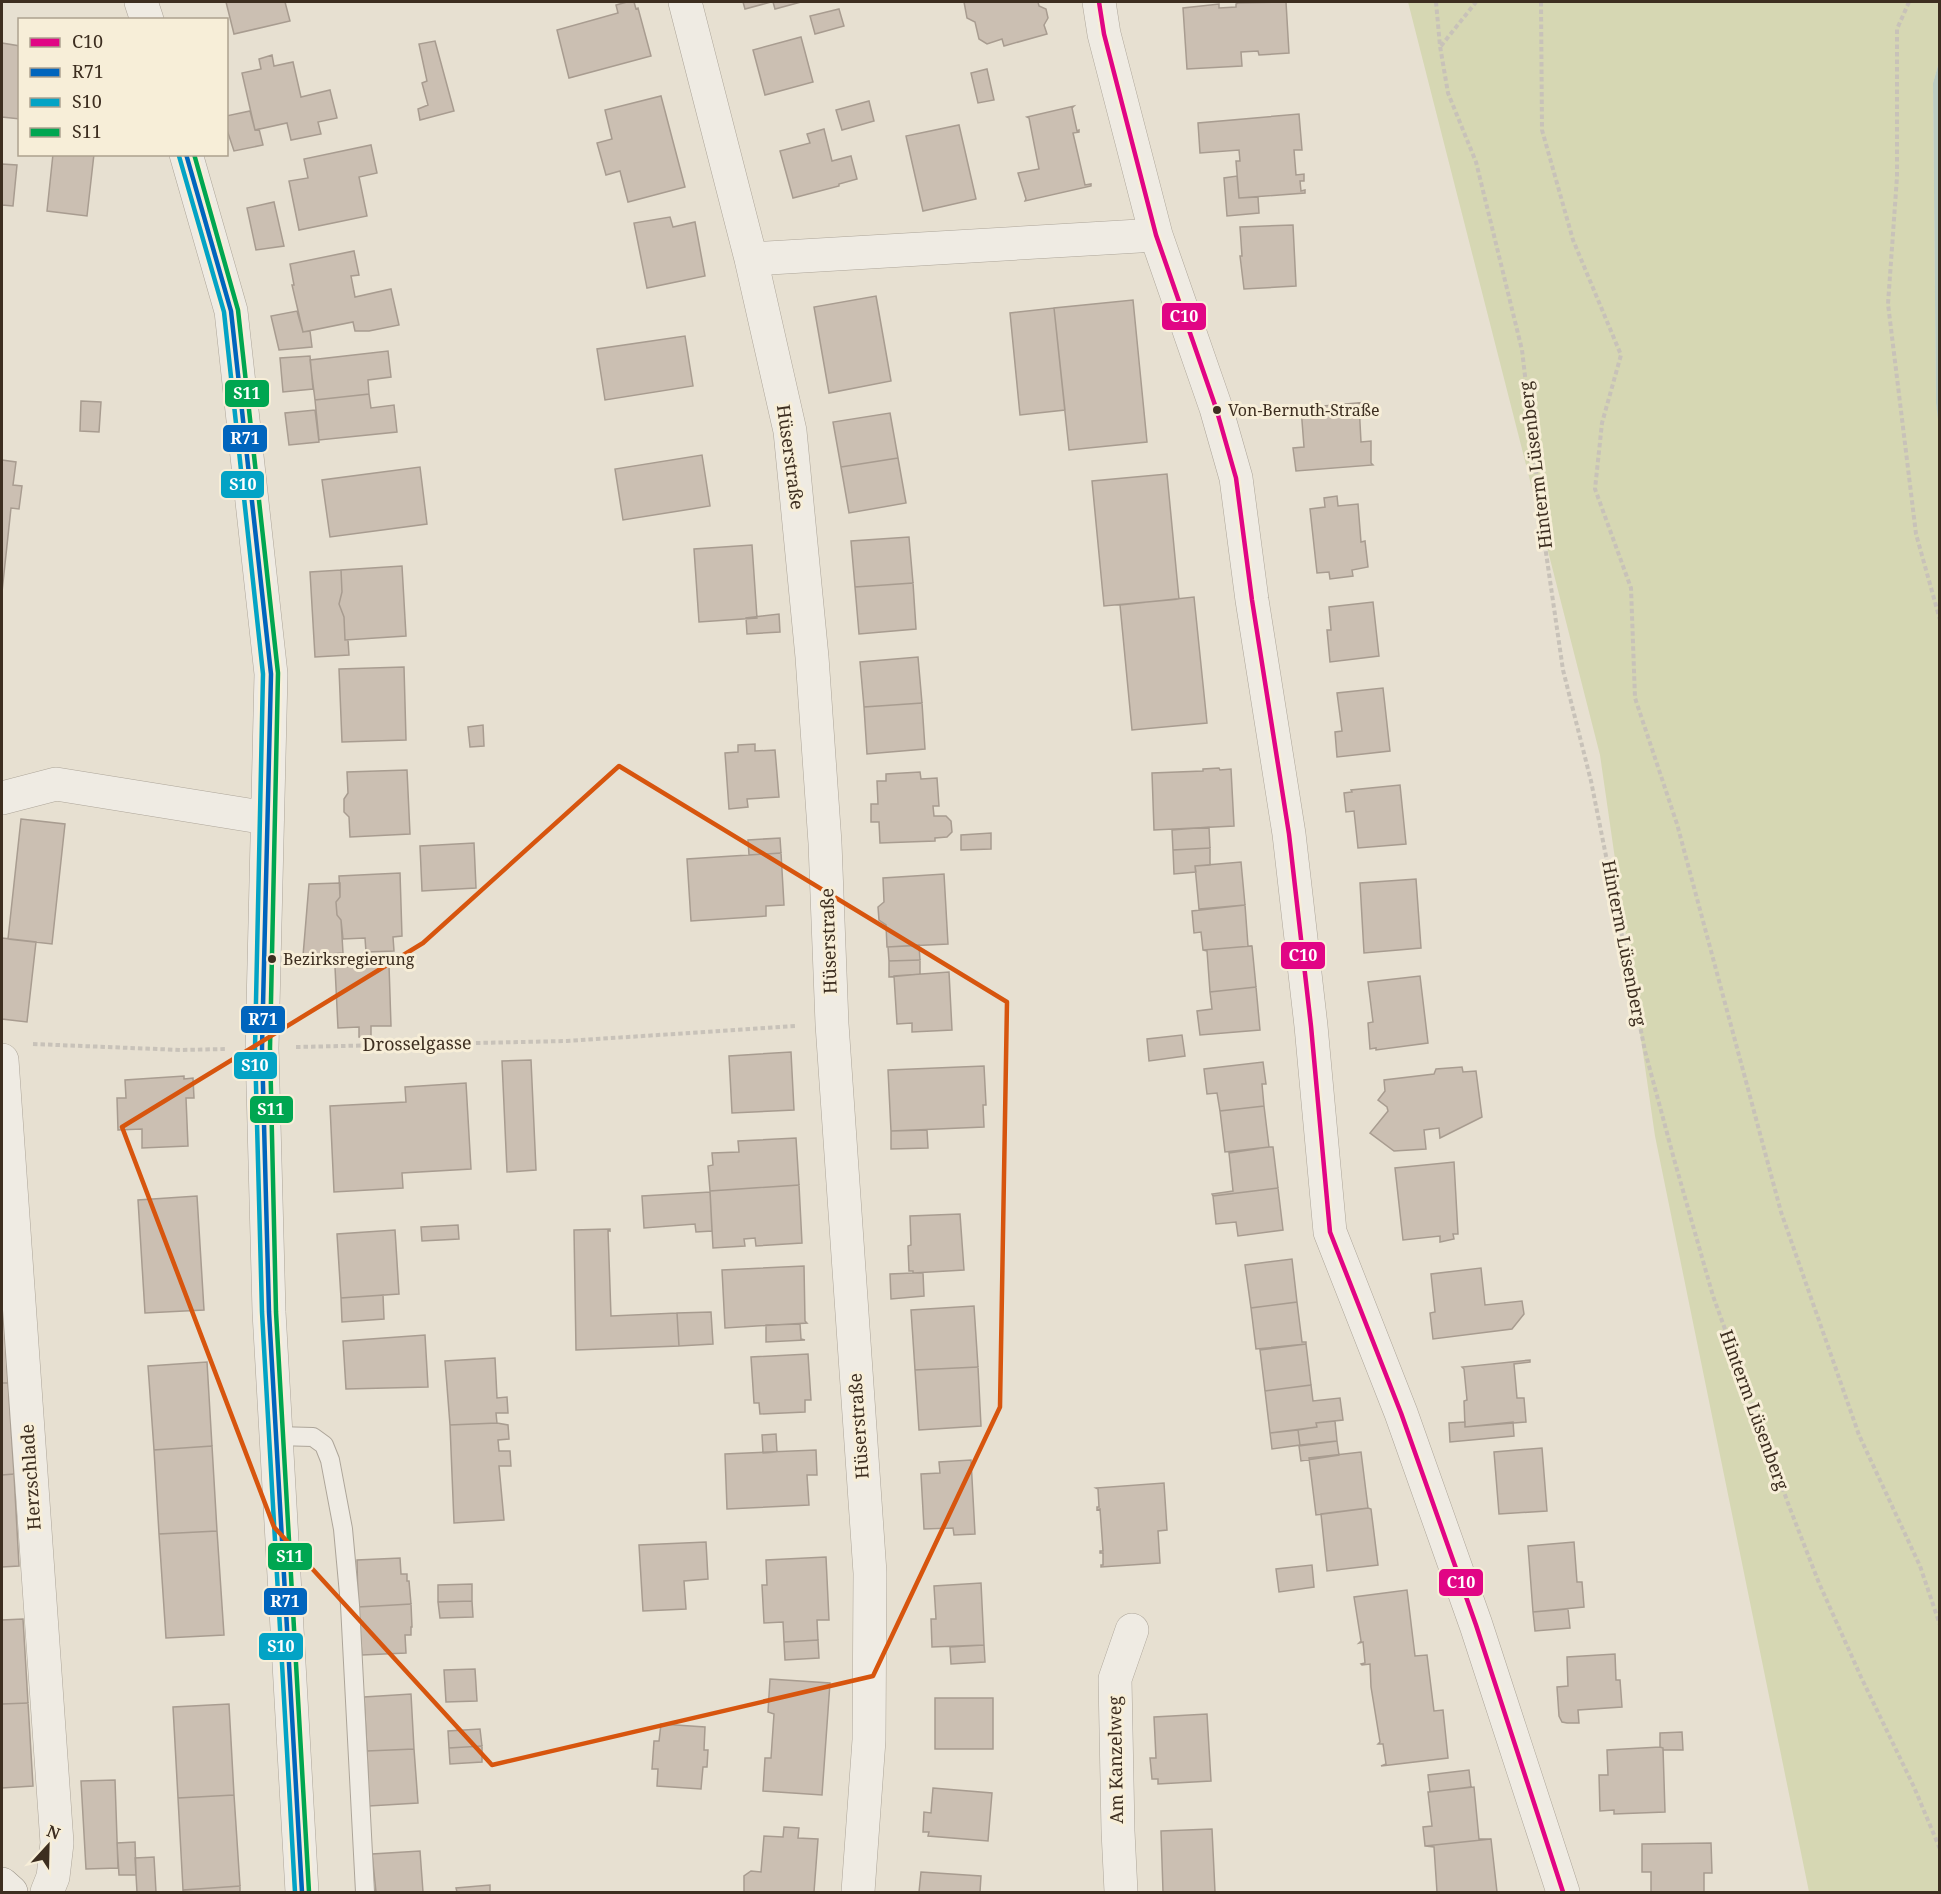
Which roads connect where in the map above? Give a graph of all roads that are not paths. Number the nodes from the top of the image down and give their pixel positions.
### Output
1 (141, 2) edge
2 (685, 2) edge
3 (1099, 2) edge
4 (146, 18) edge
5 (187, 156) edge
6 (1156, 235) junction
7 (751, 260) junction
8 (2, 798) edge
9 (267, 818) junction
10 (13, 1052) edge
11 (276, 1436) junction
12 (1132, 1630) dead end
13 (2, 1884) edge
14 (11, 1893) edge
15 (47, 1893) edge
16 (302, 1893) edge
17 (365, 1893) edge
18 (858, 1893) edge
19 (1121, 1893) edge
20 (1563, 1893) edge

1 - 4 street
2 - 7 street, Hüserstraße
3 - 6 street
5 - 9 street
6 - 7 street
6 - 20 street
7 - 18 street, Hüserstraße
8 - 9 street
9 - 11 street
10 - 15 street, Herzschlade
11 - 16 street
11 - 17 lane
12 - 19 street, Am Kanzelweg
13 - 14 street

